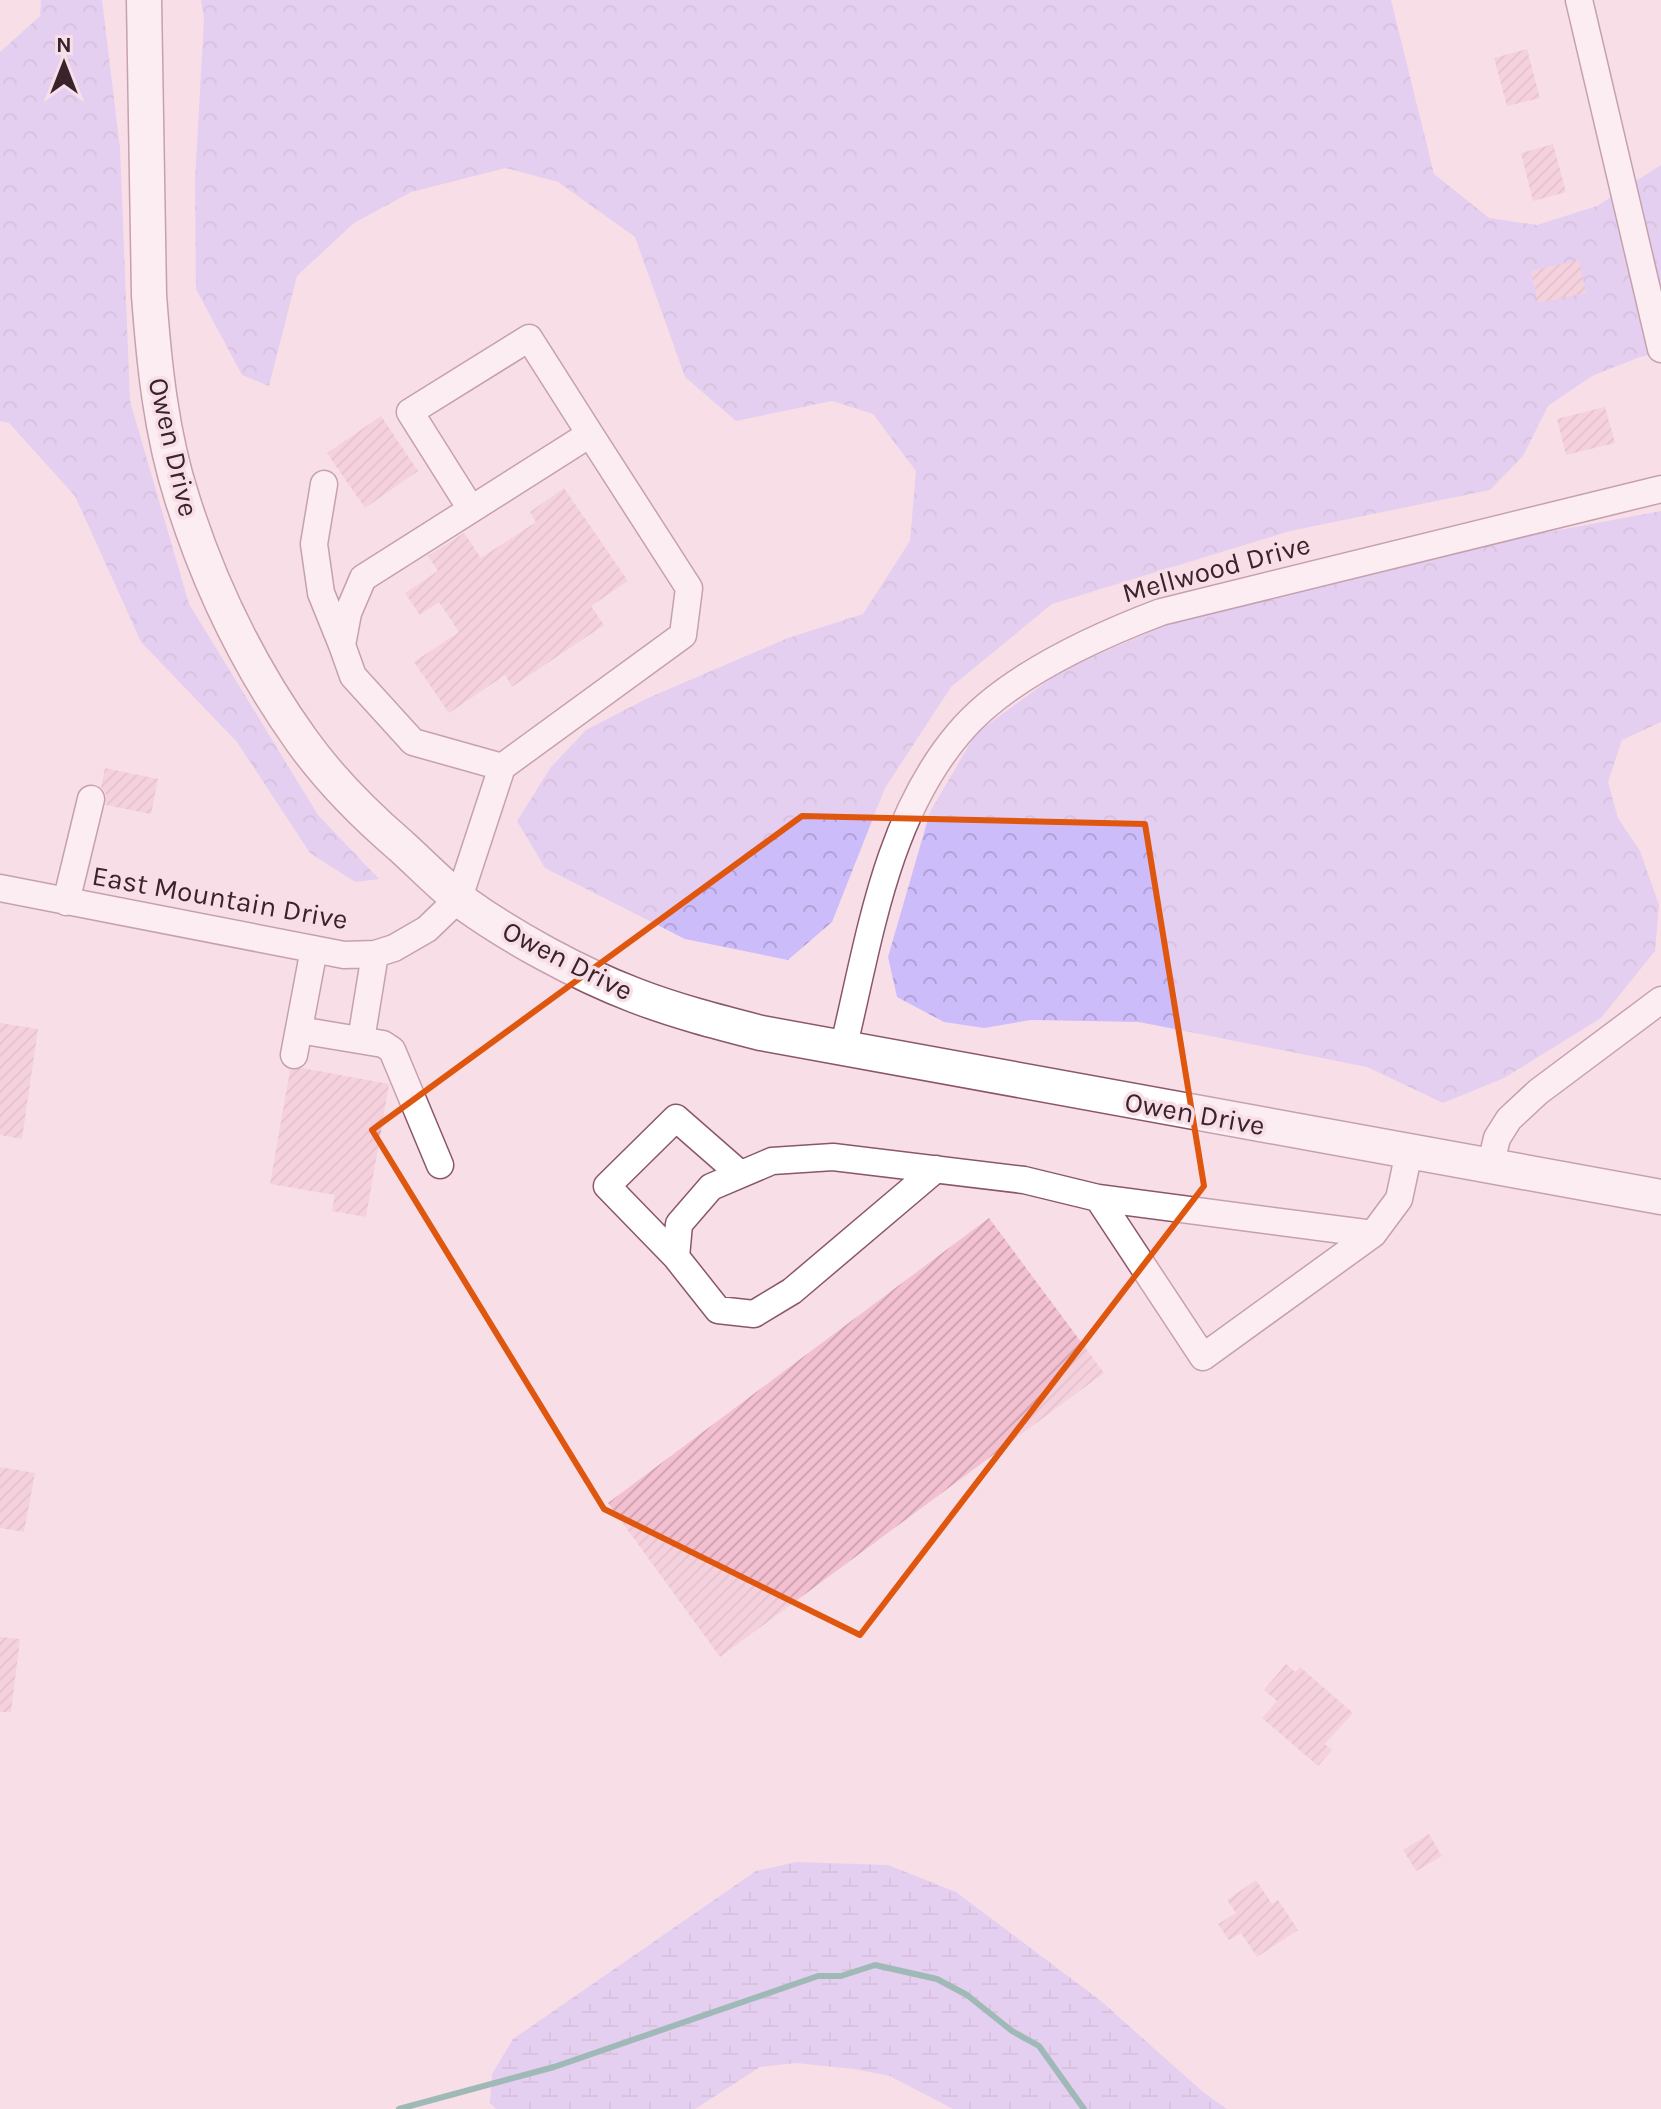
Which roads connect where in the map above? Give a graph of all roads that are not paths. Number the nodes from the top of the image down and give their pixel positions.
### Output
1 (144, 0) edge
2 (1579, 0) edge
3 (1661, 349) edge
4 (590, 434) junction
5 (324, 484) dead end
6 (1661, 489) edge
7 (471, 509) junction
8 (342, 645) junction
9 (502, 767) junction
10 (91, 799) dead end
11 (0, 888) edge
12 (459, 898) junction
13 (66, 902) junction
14 (314, 949) junction
15 (375, 954) junction
16 (1661, 1000) edge
17 (361, 1040) junction
18 (843, 1049) junction
19 (1409, 1152) junction
20 (440, 1165) dead end
21 (1490, 1167) junction
22 (936, 1169) junction
23 (740, 1174) junction
24 (1661, 1197) edge
25 (1098, 1198) junction
26 (1373, 1234) junction
27 (676, 1257) junction

1 - 12 main road, Owen Drive
2 - 3 street
4 - 7 street
4 - 7 street
4 - 9 street
5 - 8 street
6 - 18 street, Mellwood Drive
7 - 8 street
8 - 9 street
9 - 12 street
10 - 13 street
11 - 13 street, East Mountain Drive
12 - 15 street, East Mountain Drive
12 - 18 main road, Owen Drive
13 - 14 street, East Mountain Drive
14 - 15 street, East Mountain Drive
14 - 17 street
15 - 17 street
16 - 21 street
17 - 20 street
18 - 19 main road, Owen Drive
19 - 21 main road, Owen Drive
19 - 26 street
21 - 24 main road, Owen Drive
22 - 23 street
22 - 25 street
22 - 27 street
23 - 27 street
23 - 27 street
25 - 26 street
25 - 26 street

